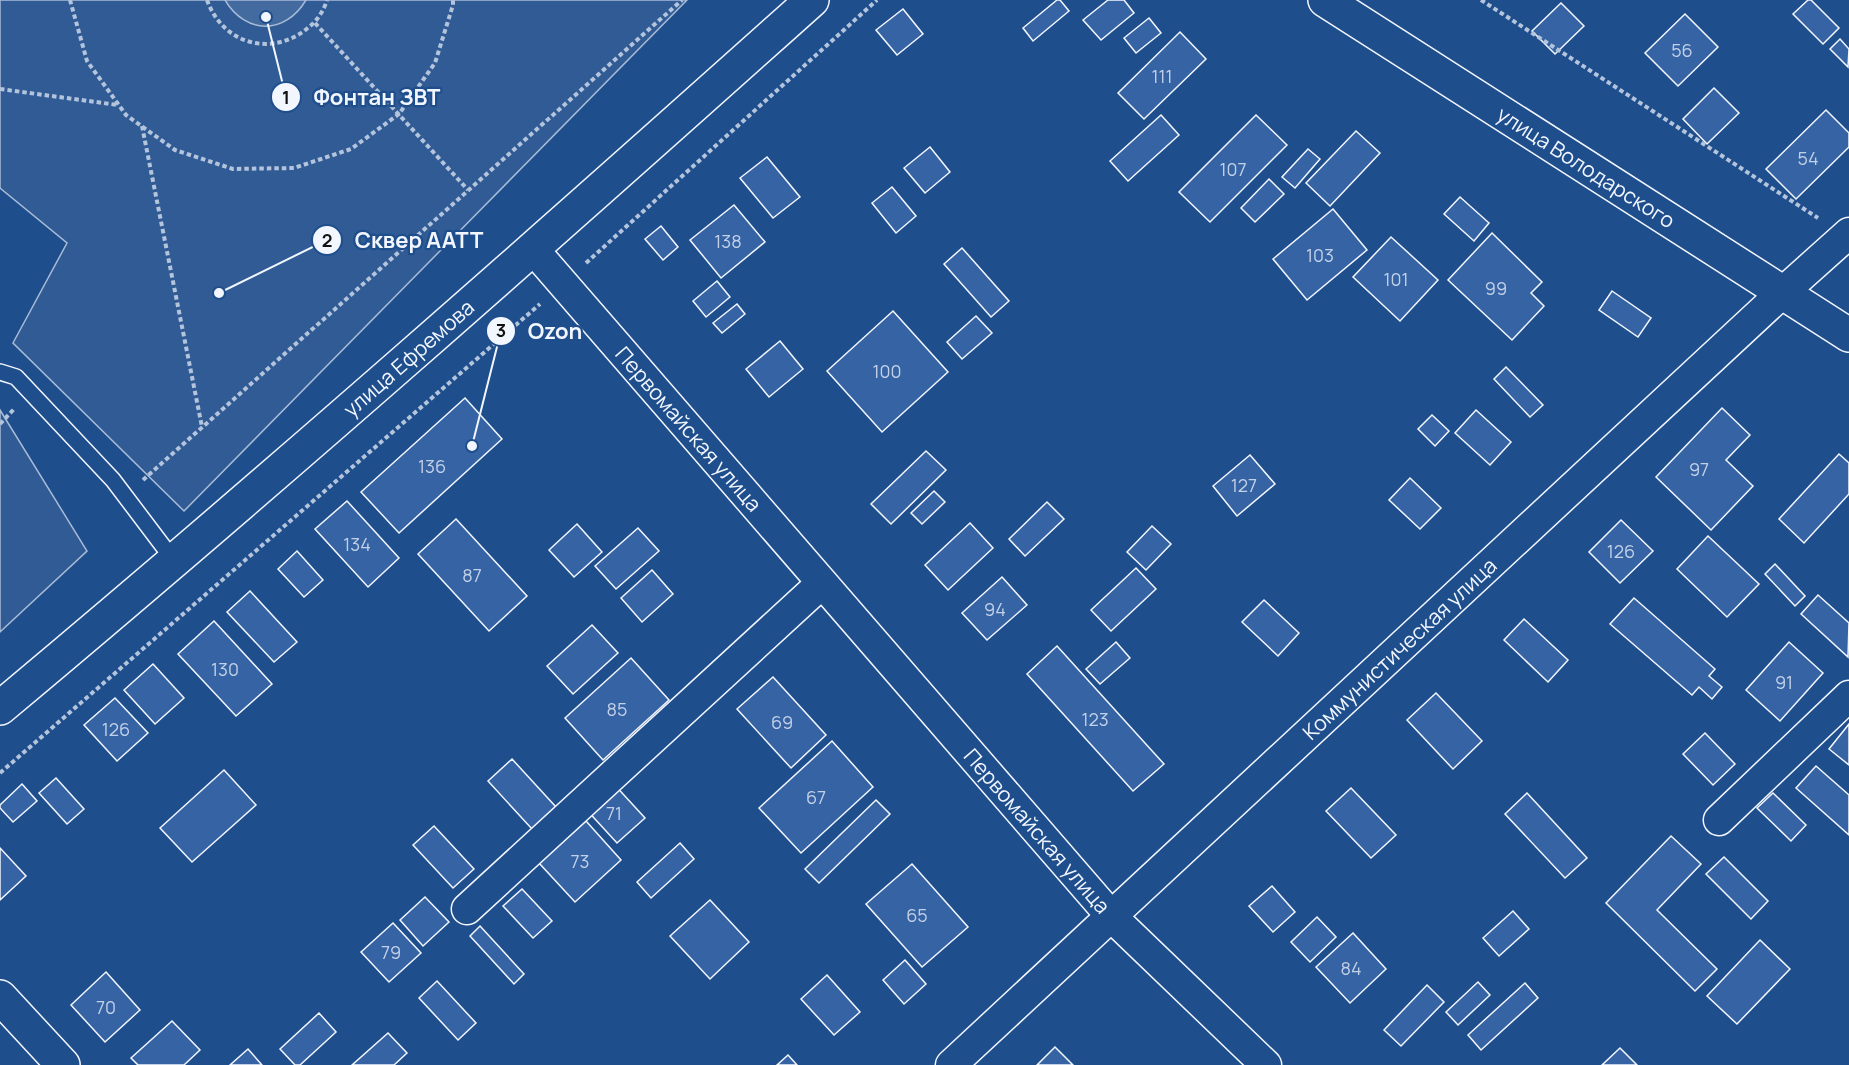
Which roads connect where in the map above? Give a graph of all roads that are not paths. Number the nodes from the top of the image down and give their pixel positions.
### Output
1 (812, 0) edge
2 (1325, 0) edge
3 (1847, 234) edge
4 (533, 249) junction
5 (1782, 293) junction
6 (1849, 336) edge
7 (0, 372) edge
8 (175, 562) junction
9 (822, 583) junction
10 (1849, 696) edge
11 (0, 708) edge
12 (1719, 820) dead end
13 (467, 909) dead end
14 (1112, 917) junction
15 (0, 998) edge
16 (63, 1065) edge
17 (951, 1065) edge
18 (1266, 1065) edge

1 - 4 main road, улица Ефремова
2 - 5 main road, улица Володарского
3 - 5 street, Коммунистическая улица
4 - 8 main road, улица Ефремова
4 - 9 street, Первомайская улица
5 - 6 main road, улица Володарского
5 - 14 street, Коммунистическая улица
7 - 8 lane
8 - 11 main road, улица Ефремова
9 - 13 street
9 - 14 street, Первомайская улица
10 - 12 street
14 - 17 street, Коммунистическая улица
14 - 18 street, Первомайская улица
15 - 16 main road

